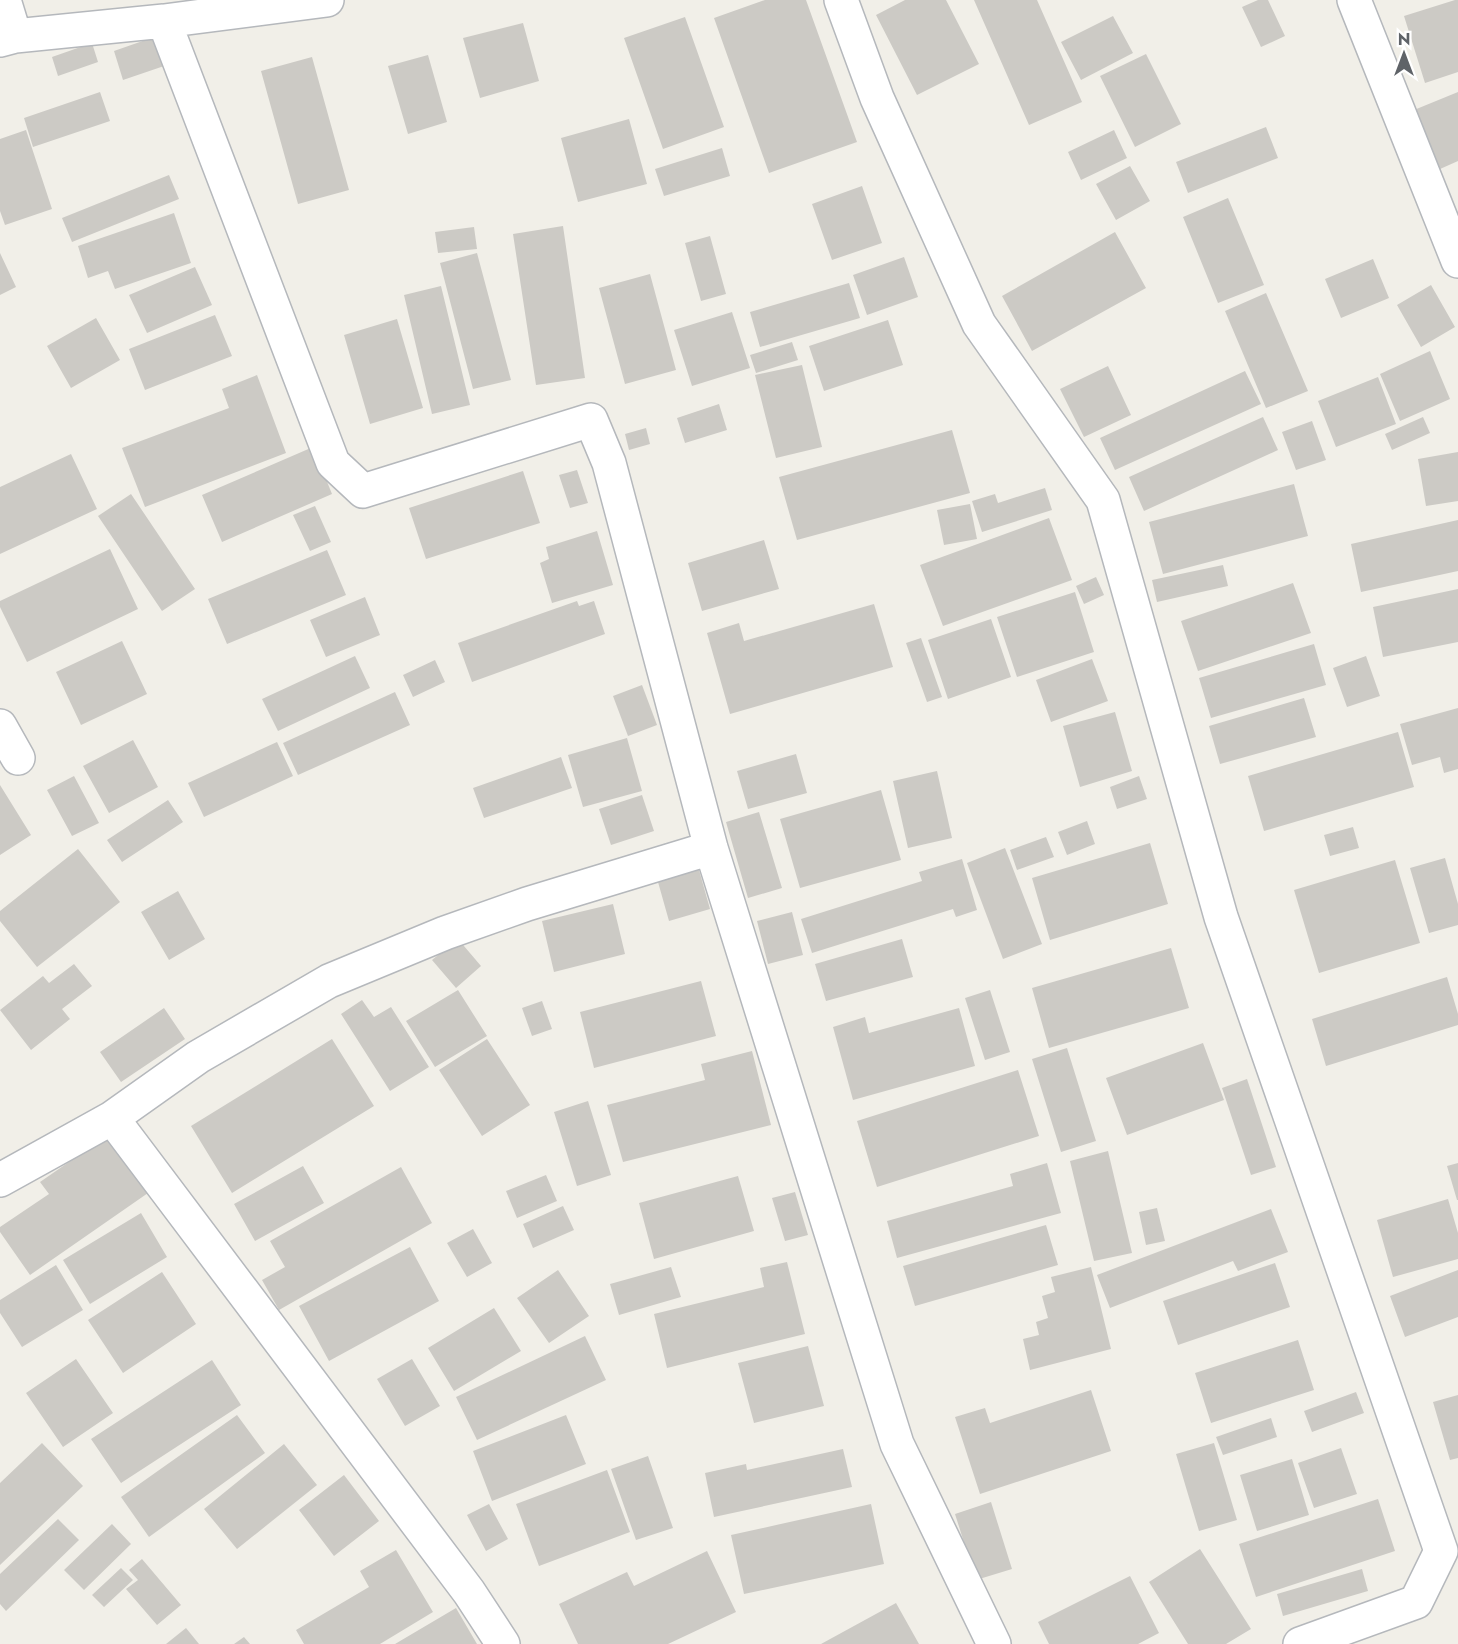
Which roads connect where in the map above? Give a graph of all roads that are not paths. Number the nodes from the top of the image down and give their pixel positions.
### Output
1 (4, 0) edge
2 (327, 0) edge
3 (841, 0) edge
4 (1354, 0) edge
5 (164, 21) junction
6 (8, 38) edge
7 (1458, 261) edge
8 (0, 726) edge
9 (18, 758) dead end
10 (711, 849) junction
11 (112, 1118) junction
12 (0, 1180) edge
13 (503, 1644) edge
14 (994, 1644) edge
15 (1300, 1644) edge

1 - 6 street
2 - 5 street
3 - 15 street
4 - 7 street
5 - 6 street
5 - 10 street
8 - 9 street
10 - 11 street
10 - 14 street
11 - 12 street
11 - 13 street

